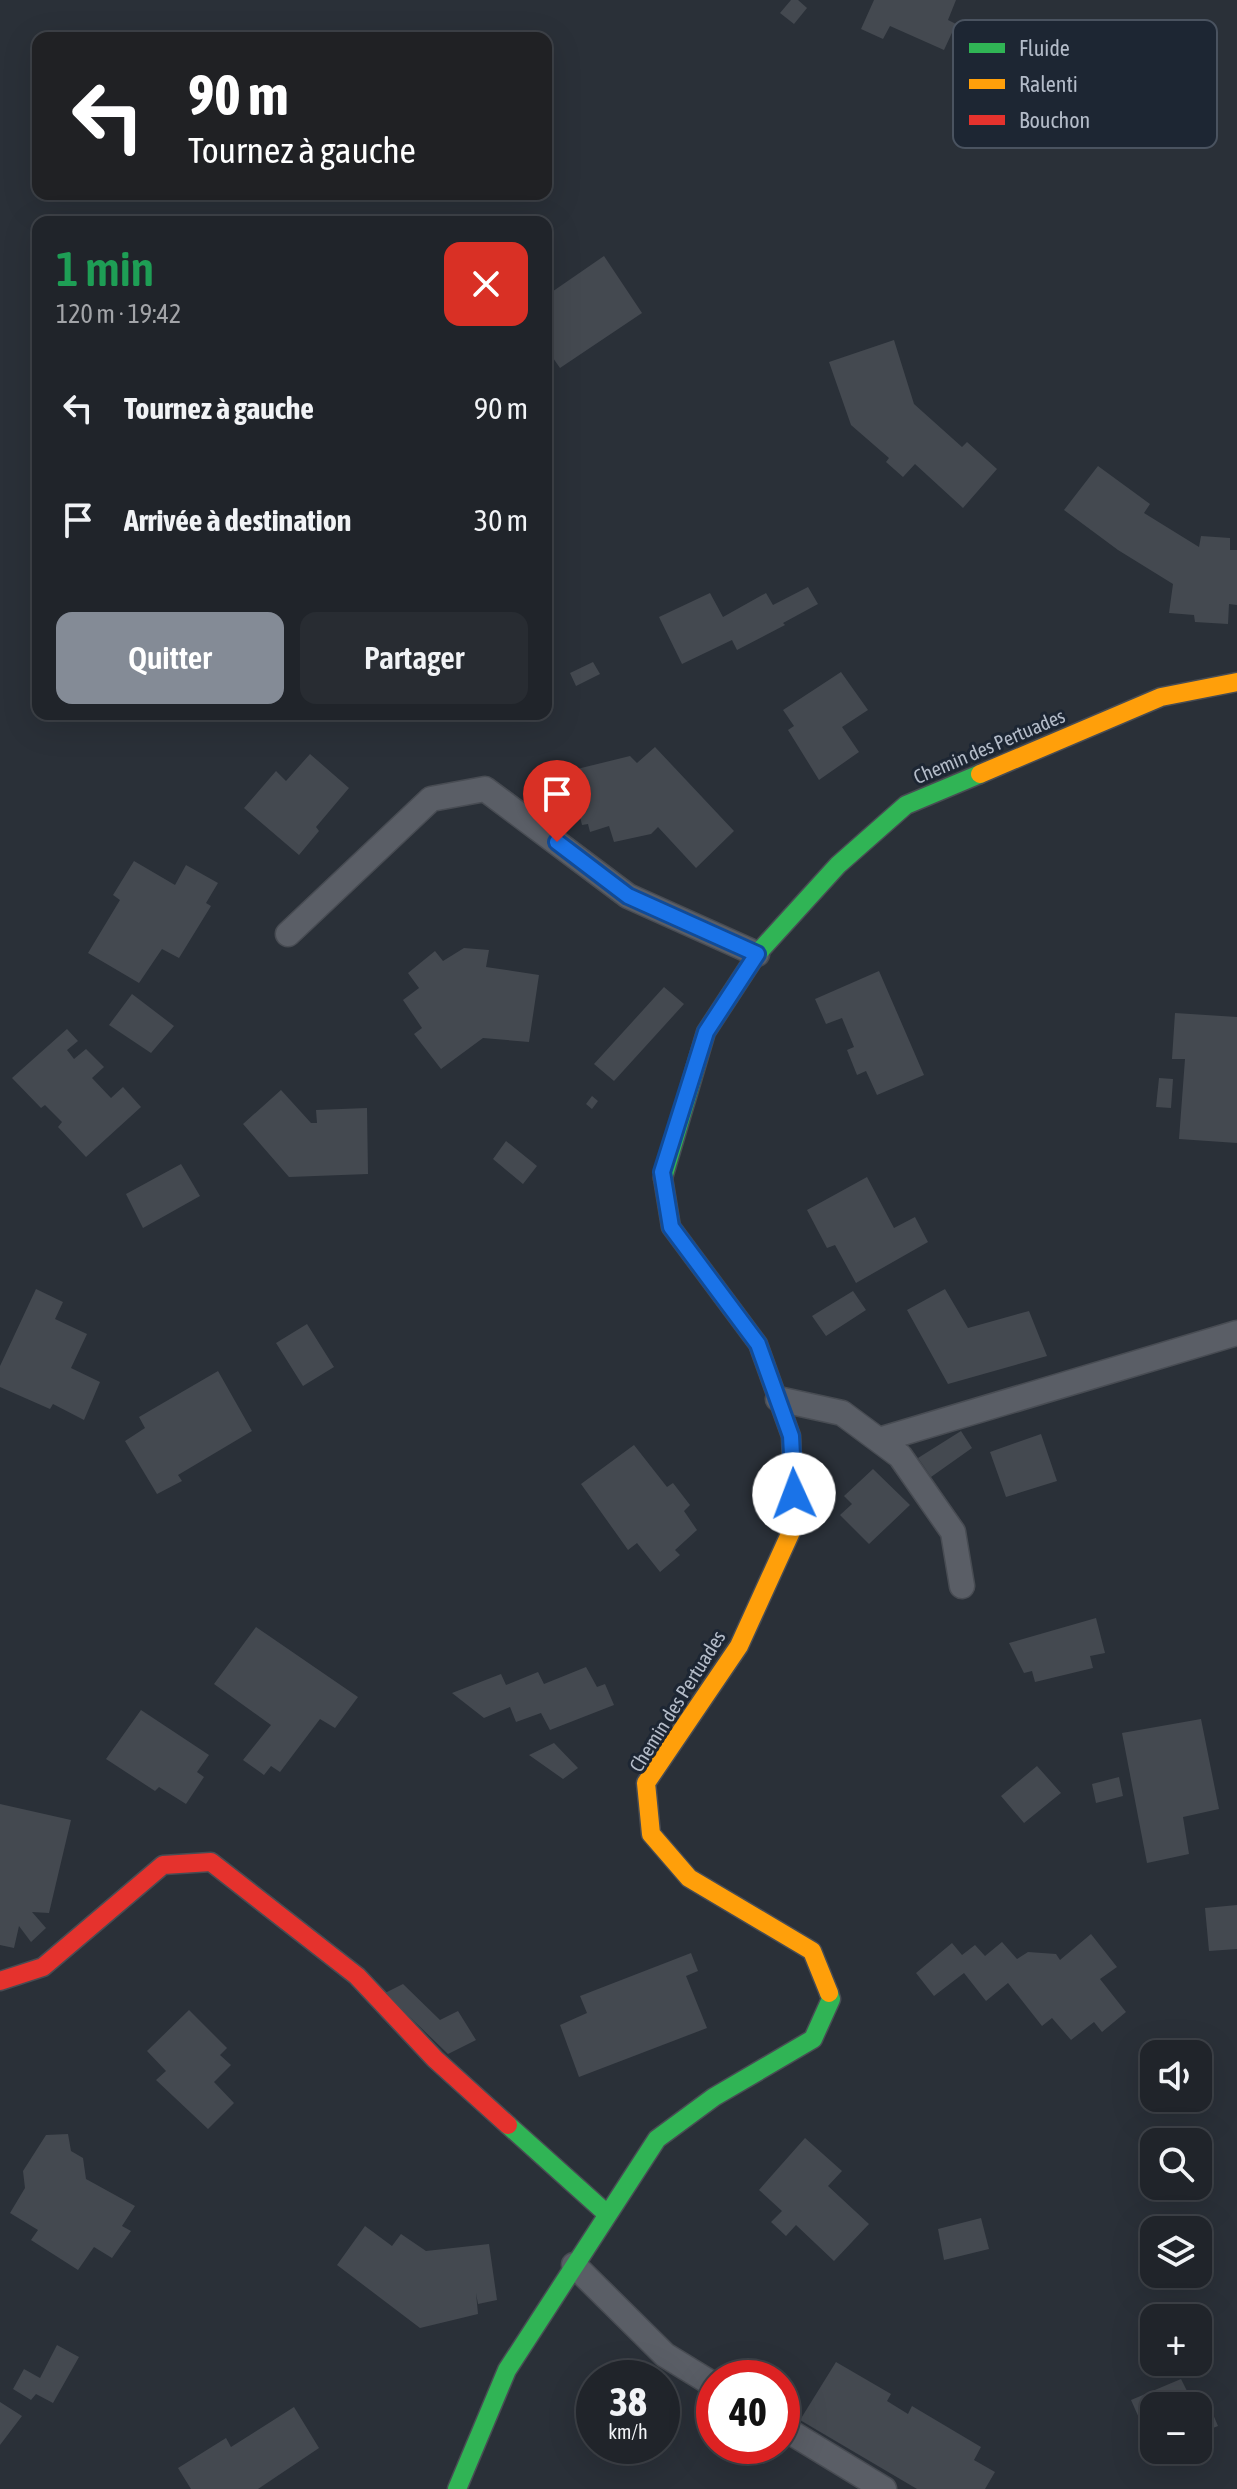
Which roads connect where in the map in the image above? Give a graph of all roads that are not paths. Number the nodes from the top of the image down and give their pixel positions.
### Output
1 (1237, 682) edge
2 (288, 934) dead end
3 (757, 954) junction
4 (1237, 1333) edge
5 (778, 1399) junction
6 (879, 1440) junction
7 (962, 1586) dead end
8 (0, 1981) edge
9 (606, 2213) junction
10 (574, 2265) junction
11 (696, 2374) edge
12 (800, 2438) edge
13 (457, 2489) edge
14 (884, 2489) edge

1 - 3 street, Chemin des Pertuades
2 - 3 lane
3 - 5 street, Chemin des Pertuades
4 - 6 lane
5 - 6 lane
5 - 9 street, Chemin des Pertuades
6 - 7 lane
8 - 9 street
9 - 10 street, Chemin des Pertuades
10 - 11 lane
10 - 13 street, Chemin des Pertuades
12 - 14 lane

